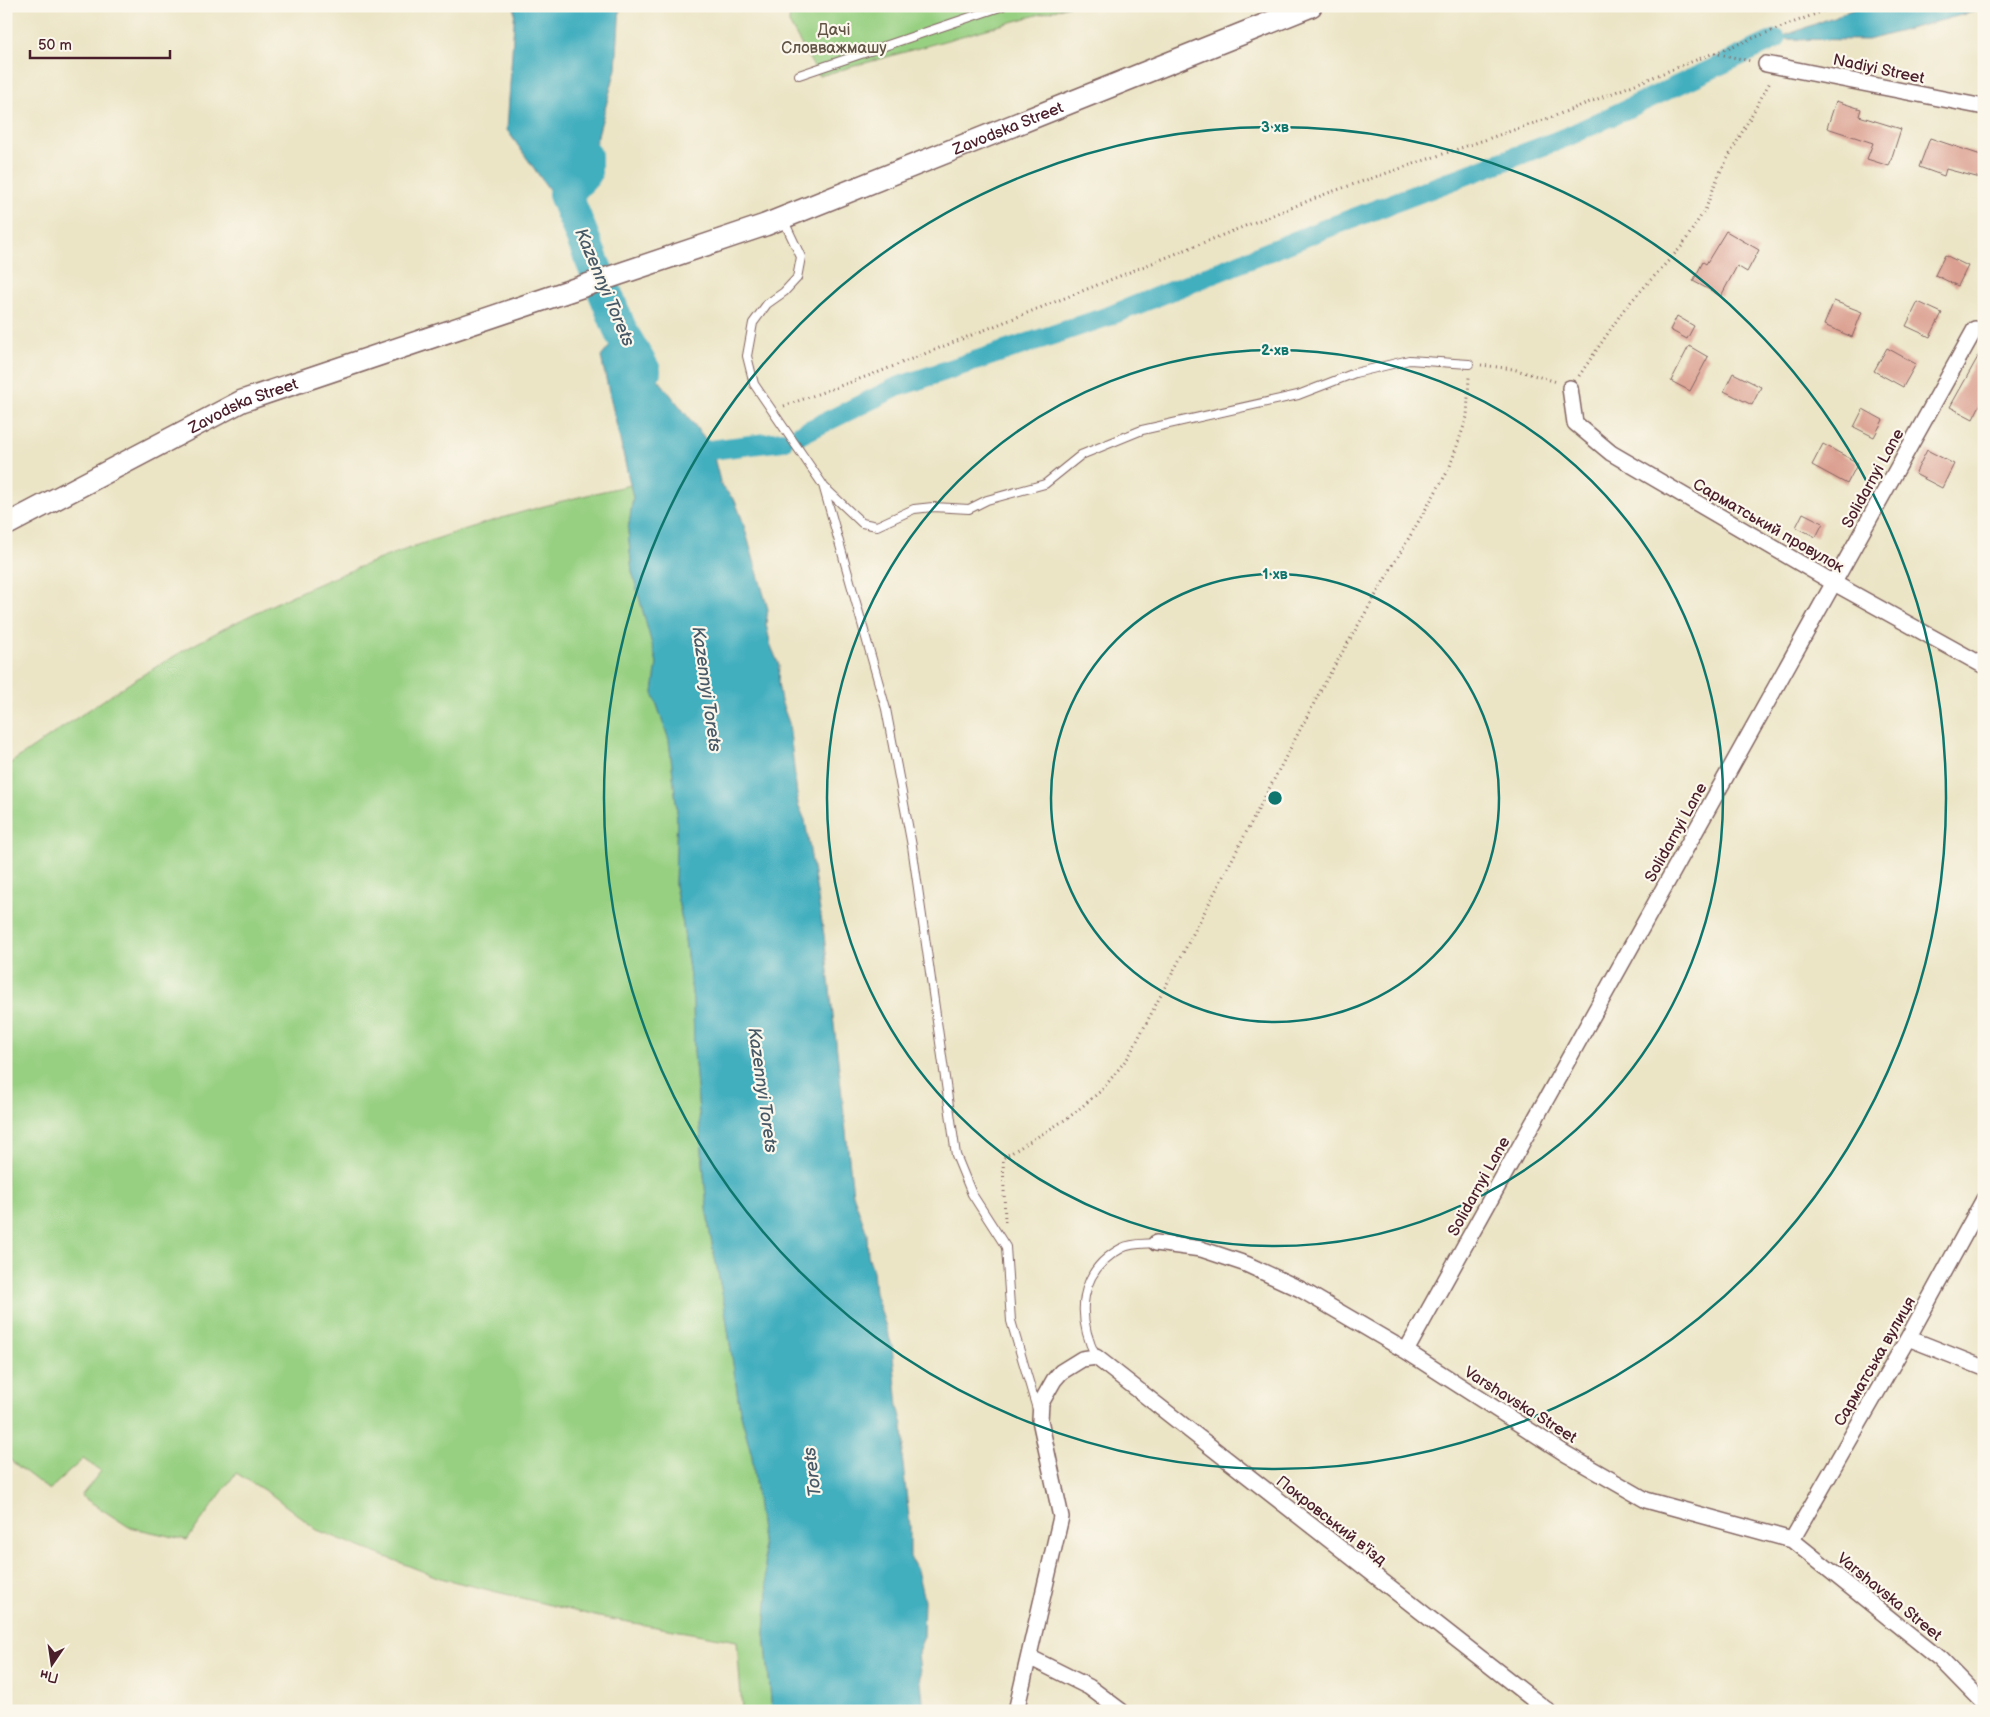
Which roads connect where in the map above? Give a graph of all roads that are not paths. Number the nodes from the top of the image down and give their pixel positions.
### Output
1 (1003, 6) edge
2 (1311, 6) edge
3 (1773, 65) road end
4 (799, 75) dead end
5 (1984, 107) edge
6 (783, 219) junction
7 (1975, 329) dead end
8 (1469, 364) road end
9 (1570, 388) road end
10 (823, 485) junction
11 (6, 525) edge
12 (1834, 583) junction
13 (1984, 666) edge
14 (1984, 1199) edge
15 (1156, 1243) joint
16 (1908, 1338) junction
17 (1406, 1352) junction
18 (1096, 1357) junction
19 (1984, 1368) edge
20 (1040, 1420) junction
21 (1792, 1540) junction
22 (1029, 1657) junction
23 (1984, 1704) edge
24 (1016, 1711) edge
25 (1121, 1711) edge
26 (1548, 1711) edge

1 - 4 lane
2 - 6 street, Zavodska Street
3 - 5 street, Nadiyi Street
6 - 10 lane
6 - 11 street, Zavodska Street
7 - 12 street, Solidarnyi Lane
8 - 10 lane
9 - 12 street, Сарматський провулок
10 - 20 lane
12 - 13 street, Сарматський провулок
12 - 17 street, Solidarnyi Lane
14 - 16 street, Сарматська вулиця
15 - 17 street, Varshavska Street
15 - 18 lane, Varshavska Street
16 - 19 street
16 - 21 street, Сарматська вулиця
17 - 21 street, Varshavska Street
18 - 20 street
18 - 26 street, Покровський в'їзд
20 - 22 street
21 - 23 street, Varshavska Street
22 - 24 street
22 - 25 street

